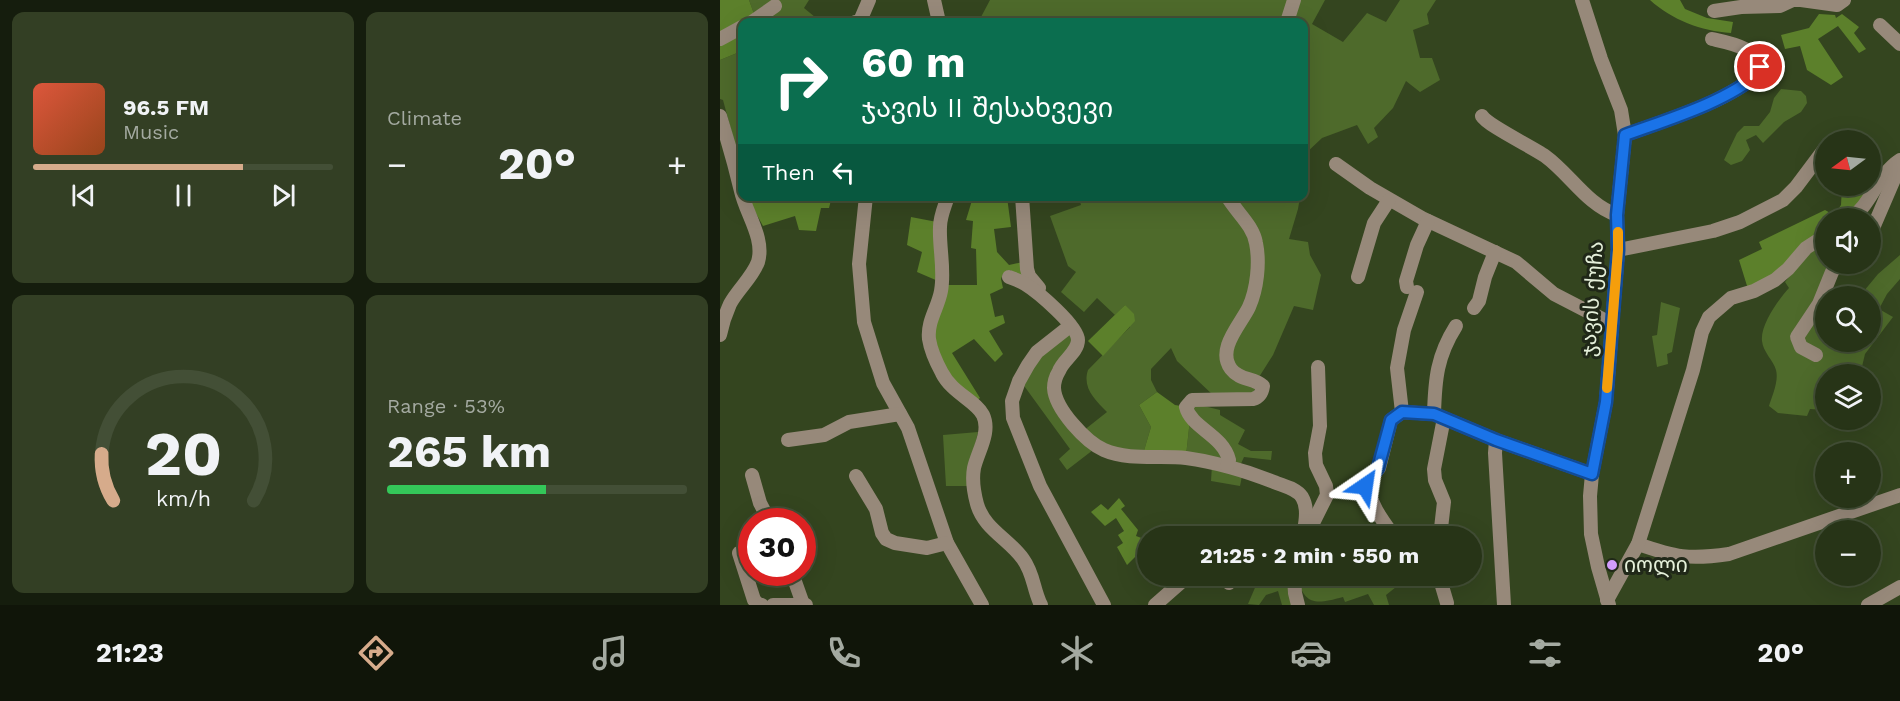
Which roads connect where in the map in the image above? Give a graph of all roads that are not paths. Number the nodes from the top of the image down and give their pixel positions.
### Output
1 (869, 0) edge
2 (934, 0) edge
3 (1294, 0) edge
4 (1582, 0) edge
5 (1844, 0) edge
6 (775, 6) dead end
7 (1714, 11) dead end
8 (758, 18) edge
9 (862, 18) edge
10 (938, 18) edge
11 (1288, 18) edge
12 (1880, 26) dead end
13 (738, 29) edge
14 (720, 39) edge
15 (1712, 39) dead end
16 (1900, 44) edge
17 (720, 116) edge
18 (1482, 116) dead end
19 (1625, 135) junction
20 (1899, 161) edge
21 (1815, 162) edge
22 (1336, 164) dead end
23 (738, 166) edge
24 (1389, 200) junction
25 (744, 201) edge
26 (865, 201) edge
27 (946, 201) edge
28 (1022, 201) edge
29 (1231, 201) edge
30 (1862, 208) edge
31 (1881, 209) edge
32 (1617, 215) junction
33 (1428, 221) junction
34 (1815, 242) edge
35 (1618, 250) junction
36 (1495, 252) junction
37 (1831, 274) edge
38 (1009, 277) dead end
39 (1358, 277) dead end
40 (1048, 302) junction
41 (1474, 308) dead end
42 (1612, 324) junction
43 (1070, 326) junction
44 (1456, 326) dead end
45 (720, 335) edge
46 (1816, 355) dead end
47 (1317, 366) dead end
48 (1402, 412) junction
49 (900, 414) junction
50 (1439, 416) junction
51 (788, 440) dead end
52 (1496, 440) junction
53 (1227, 466) junction
54 (1592, 474) junction
55 (752, 475) dead end
56 (856, 476) dead end
57 (1900, 495) edge
58 (763, 508) edge
59 (1305, 526) edge
60 (1310, 526) edge
61 (1387, 526) edge
62 (1441, 526) edge
63 (947, 543) junction
64 (1638, 544) junction
65 (750, 586) edge
66 (797, 586) edge
67 (1177, 586) edge
68 (1295, 586) edge
69 (1443, 586) edge
70 (1900, 587) edge
71 (1608, 602) edge
72 (1447, 603) dead end
73 (762, 605) edge
74 (773, 605) edge
75 (804, 605) edge
76 (982, 605) edge
77 (1041, 605) edge
78 (1104, 605) edge
79 (1155, 605) edge
80 (1298, 605) edge
81 (1504, 605) edge
82 (1868, 605) edge

1 - 9 street
2 - 10 street
3 - 11 street
4 - 19 street, ჯავის ქუჩა
5 - 7 street
6 - 8 street
12 - 16 street
13 - 14 street
15 - 19 street
17 - 23 street
18 - 32 street
19 - 32 street, ჯავის ქუჩა
20 - 30 street
20 - 31 street
21 - 35 street
22 - 24 street
24 - 33 street
24 - 39 street
25 - 45 street
26 - 49 street
27 - 77 street
28 - 40 street
29 - 53 street
32 - 35 street, ჯავის ქუჩა
33 - 36 street
33 - 48 street
34 - 64 street
35 - 42 street, ჯავის ქუჩა
36 - 41 street
36 - 42 street
37 - 46 street
38 - 40 street
40 - 43 street
42 - 54 street, ჯავის ქუჩა
43 - 53 street
43 - 78 street
44 - 50 street
47 - 60 street
48 - 50 street
48 - 61 street
49 - 51 street
49 - 63 street
50 - 52 street
50 - 62 street
52 - 54 street
52 - 81 street
53 - 59 street
54 - 71 street, ჯავის ქუჩა
55 - 58 street
56 - 63 street
57 - 64 street
63 - 76 street
64 - 71 street
65 - 73 street
66 - 75 street
67 - 79 street
68 - 80 street
69 - 72 street
70 - 82 street
74 - 75 street

